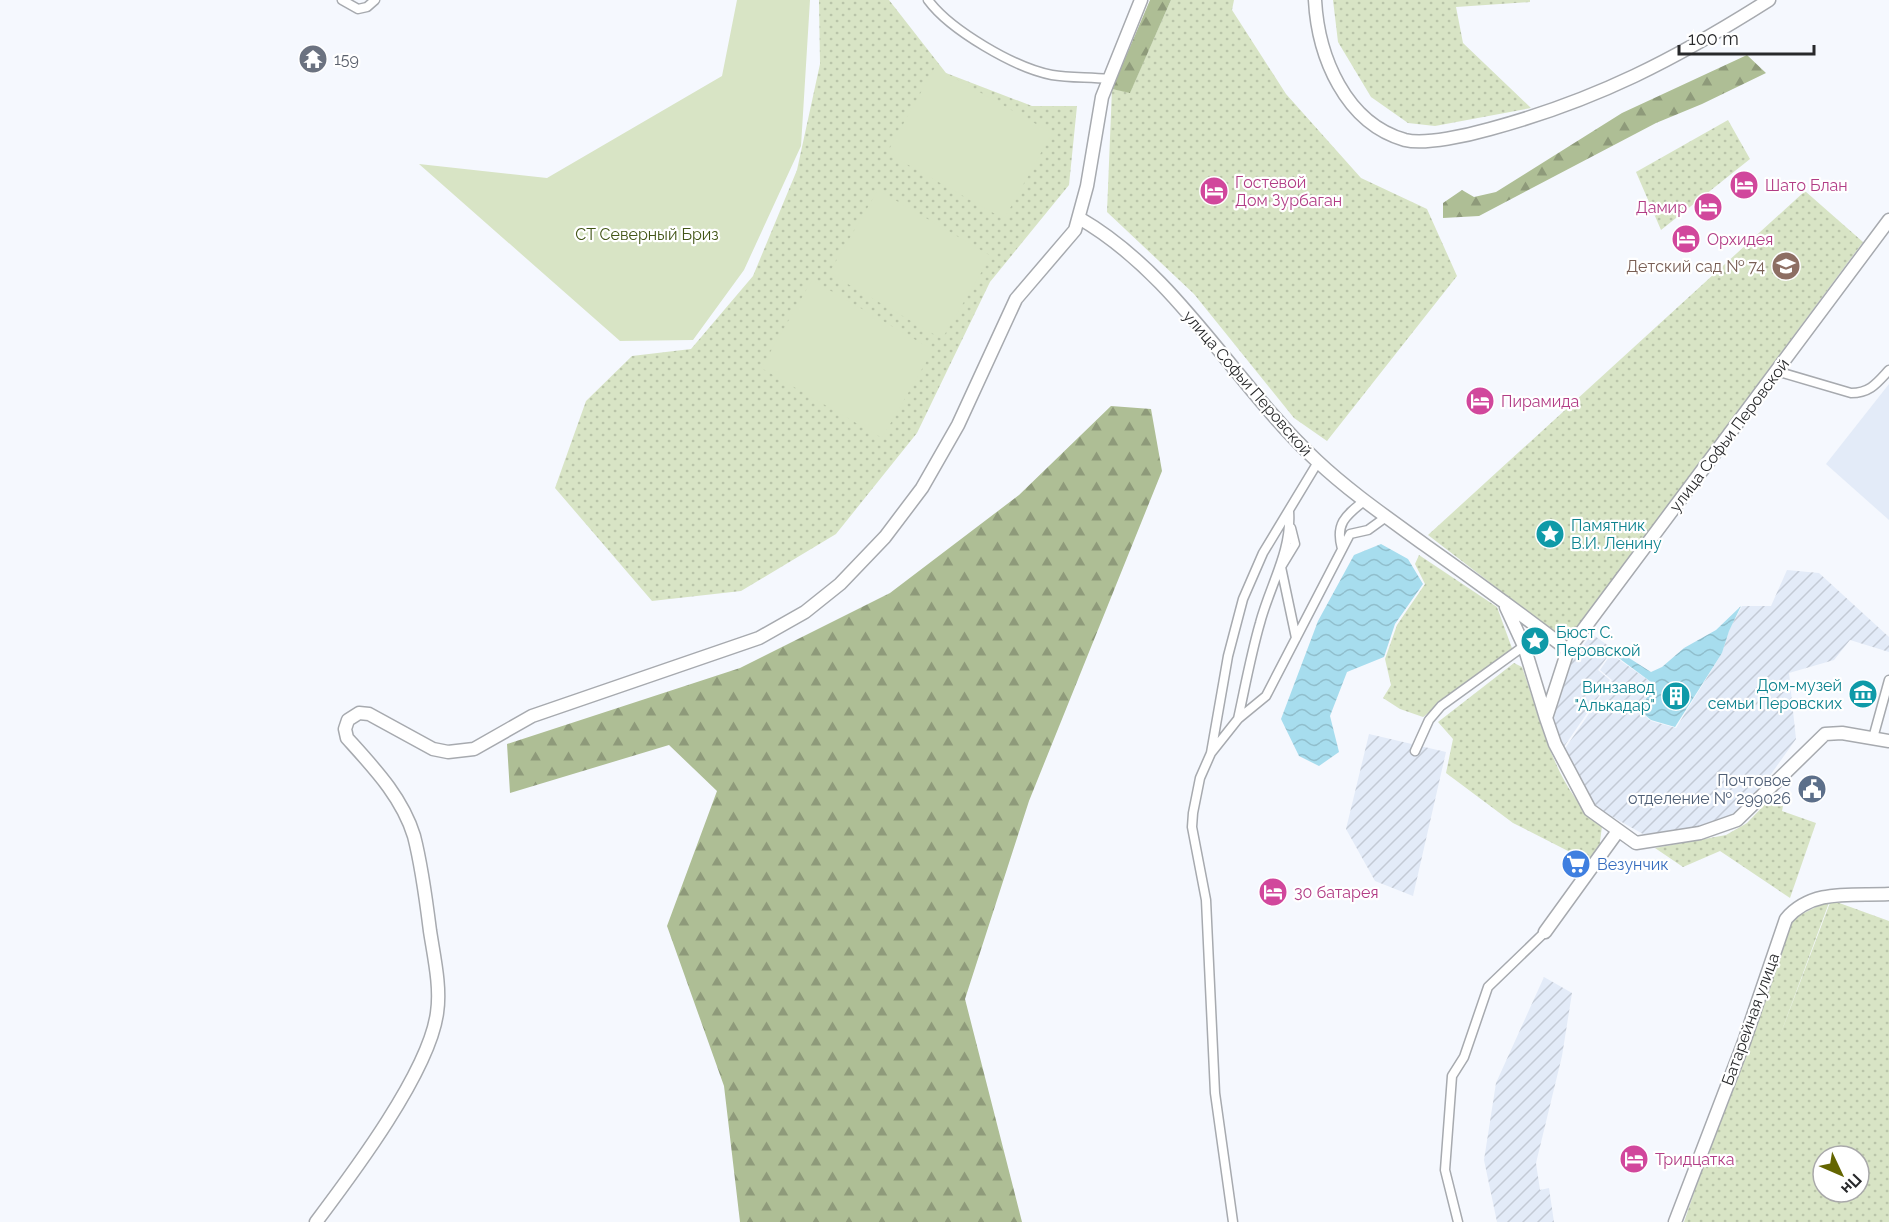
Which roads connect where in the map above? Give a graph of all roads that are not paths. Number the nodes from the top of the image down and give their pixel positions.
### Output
1 (342, 0) edge
2 (375, 0) edge
3 (928, 0) edge
4 (1141, 0) edge
5 (1315, 0) edge
6 (1769, 0) edge
7 (1108, 79) junction
8 (1086, 189) junction
9 (1079, 218) junction
10 (1889, 219) edge
11 (1108, 235) junction
12 (1052, 259) junction
13 (1889, 370) edge
14 (1776, 371) junction
15 (1318, 462) junction
16 (1364, 501) junction
17 (1289, 510) junction
18 (1386, 517) junction
19 (1342, 549) junction
20 (1281, 567) junction
21 (1501, 599) junction
22 (1296, 638) junction
23 (1524, 646) junction
24 (1568, 650) junction
25 (1889, 680) edge
26 (1546, 718) junction
27 (1238, 719) junction
28 (1873, 738) junction
29 (1889, 741) edge
30 (1415, 751) dead end
31 (1211, 753) junction
32 (1618, 831) junction
33 (1889, 894) edge
34 (1545, 932) joint
35 (316, 1222) edge
36 (1233, 1222) edge
37 (1458, 1222) edge
38 (1675, 1222) edge

1 - 2 street
3 - 7 street
4 - 7 street
5 - 6 street
7 - 8 street
8 - 9 street
8 - 11 street
9 - 11 street, улица Софьи Перовской
9 - 12 street
10 - 14 street, улица Софьи Перовской
11 - 12 street
11 - 15 street, улица Софьи Перовской
12 - 35 street
13 - 14 street
14 - 24 street, улица Софьи Перовской
15 - 16 street, улица Софьи Перовской
15 - 17 street
16 - 18 street, улица Софьи Перовской
16 - 19 street
17 - 20 street
17 - 31 street
18 - 19 street
18 - 21 street, улица Софьи Перовской
19 - 22 street
20 - 22 street
20 - 27 street
21 - 23 street
21 - 24 street, улица Софьи Перовской
22 - 27 street
23 - 26 street
23 - 30 street
24 - 26 street, улица Софьи Перовской
25 - 28 street
26 - 32 street
27 - 31 street
28 - 29 street
28 - 32 street
31 - 36 street
32 - 34 street
33 - 38 street, Батарейная улица
34 - 37 street

